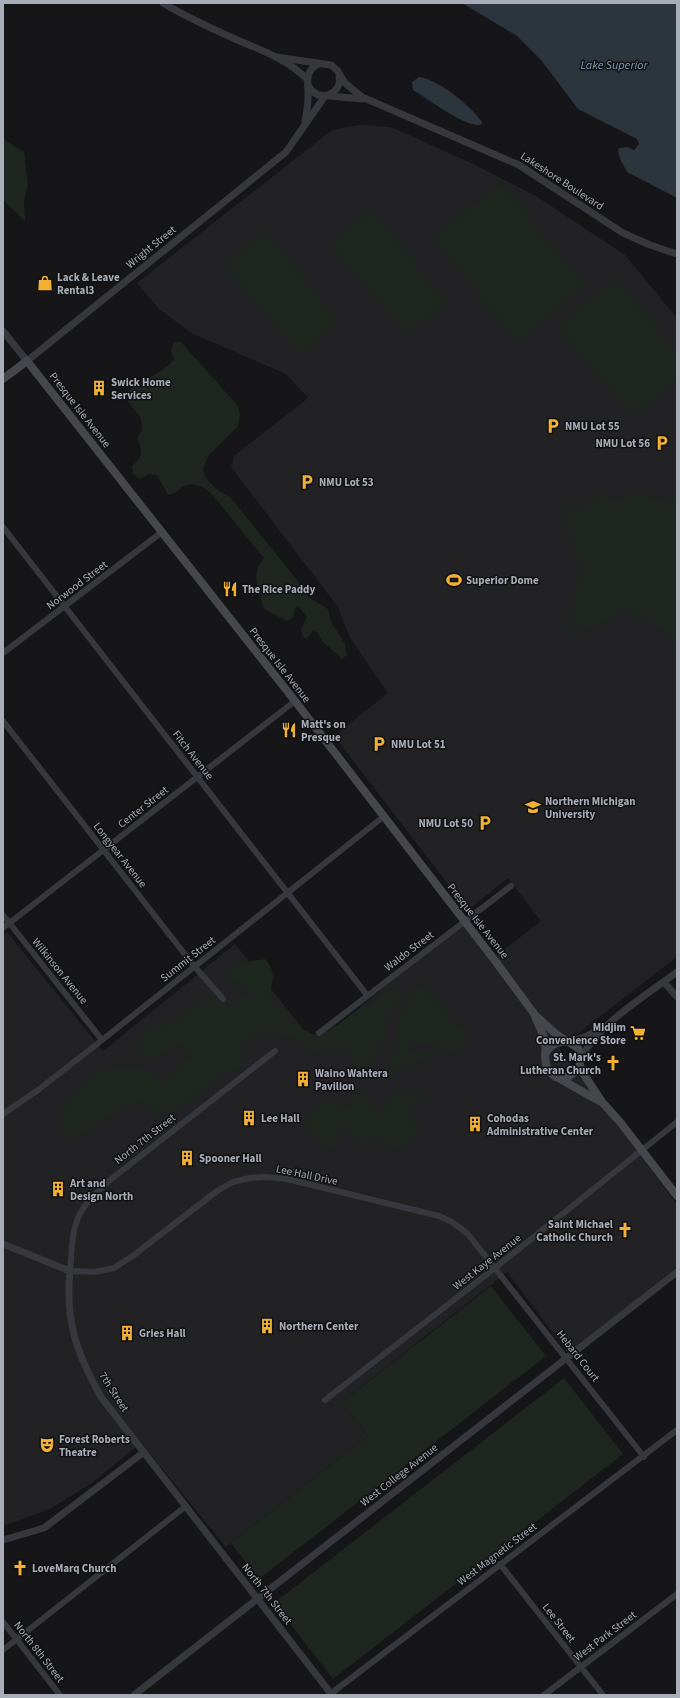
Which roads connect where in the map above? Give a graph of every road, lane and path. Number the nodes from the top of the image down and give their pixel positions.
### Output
1 (163, 3) edge
2 (276, 57) junction
3 (320, 64) junction
4 (338, 72) junction
5 (307, 81) junction
6 (326, 95) junction
7 (367, 100) junction
8 (304, 124) junction
9 (677, 254) edge
10 (3, 331) edge
11 (27, 360) junction
12 (3, 379) edge
13 (3, 527) edge
14 (162, 532) junction
15 (65, 606) junction
16 (3, 653) edge
17 (295, 701) junction
18 (3, 721) edge
19 (198, 777) junction
20 (383, 817) junction
21 (104, 850) junction
22 (511, 886) dead end
23 (288, 892) junction
24 (3, 915) edge
25 (464, 922) junction
26 (10, 923) junction
27 (3, 928) edge
28 (194, 966) junction
29 (677, 972) edge
30 (664, 982) junction
31 (367, 995) junction
32 (677, 998) edge
33 (223, 999) dead end
34 (535, 1015) junction
35 (607, 1025) junction
36 (319, 1033) dead end
37 (102, 1040) junction
38 (568, 1042) junction
39 (275, 1051) dead end
40 (545, 1057) junction
41 (581, 1062) junction
42 (556, 1076) junction
43 (602, 1102) junction
44 (3, 1114) edge
45 (677, 1122) edge
46 (641, 1150) junction
47 (677, 1196) edge
48 (3, 1244) edge
49 (496, 1268) junction
50 (70, 1271) junction
51 (677, 1272) edge
52 (567, 1358) junction
53 (325, 1400) dead end
54 (677, 1430) edge
55 (144, 1452) junction
56 (644, 1456) junction
57 (186, 1506) junction
58 (3, 1540) edge
59 (500, 1564) junction
60 (677, 1594) edge
61 (257, 1600) junction
62 (3, 1622) edge
63 (17, 1639) junction
64 (3, 1650) edge
65 (581, 1667) junction
66 (60, 1695) edge
67 (134, 1695) edge
68 (331, 1695) edge
69 (544, 1695) edge
70 (603, 1695) edge

1 - 2 street, Lakeshore Boulevard
2 - 3 street, Lakeshore Boulevard
2 - 5 street, Lakeshore Boulevard
3 - 4 street, Lakeshore Boulevard
3 - 5 street
4 - 6 street, Wright Street
4 - 7 street, Lakeshore Boulevard
5 - 6 street, Lakeshore Boulevard
5 - 8 street, Wright Street
6 - 7 street, Lakeshore Boulevard
6 - 8 street, Wright Street
7 - 9 street, Lakeshore Boulevard
8 - 11 street, Wright Street
10 - 11 street, Presque Isle Avenue
11 - 12 main road, Wright Street
11 - 14 main road, Presque Isle Avenue
13 - 15 street, Fitch Avenue
14 - 15 street, Norwood Street
14 - 17 main road, Presque Isle Avenue
15 - 16 street, Norwood Street
15 - 19 street, Fitch Avenue
17 - 19 street, Center Street
17 - 20 main road, Presque Isle Avenue
18 - 21 street, Longyear Avenue
19 - 21 street, Center Street
19 - 23 street, Fitch Avenue
20 - 23 street, Summit Street
20 - 25 main road, Presque Isle Avenue
21 - 26 street, Center Street
21 - 28 street, Longyear Avenue
22 - 25 street, Waldo Street
23 - 28 street, Summit Street
23 - 31 street, Fitch Avenue
24 - 26 street, Wilkinson Avenue
25 - 31 street, Waldo Street
25 - 34 main road, Presque Isle Avenue
26 - 27 street, Center Street
26 - 37 street, Wilkinson Avenue
28 - 33 street, Longyear Avenue
28 - 37 street, Summit Street
29 - 30 street
30 - 32 street
30 - 35 street
31 - 36 street, Waldo Street
34 - 38 main road, Presque Isle Avenue
34 - 40 main road, Presque Isle Avenue
35 - 38 street
35 - 41 street
37 - 44 street, Summit Street
38 - 40 main road
38 - 41 main road, Presque Isle Avenue
39 - 50 street, North 7th Street
40 - 42 main road, Presque Isle Avenue
41 - 42 main road
41 - 43 main road, Presque Isle Avenue
42 - 43 main road, Presque Isle Avenue
43 - 46 main road, Presque Isle Avenue
45 - 46 street, West Kaye Avenue
46 - 47 main road, Presque Isle Avenue
46 - 49 street, West Kaye Avenue
48 - 50 street
49 - 50 street, Lee Hall Drive
49 - 52 street, Hebard Court
49 - 53 street, West Kaye Avenue
50 - 55 street, 7th Street
51 - 52 street, West College Avenue
52 - 56 street, Hebard Court
52 - 61 street, West College Avenue
54 - 56 street, West Magnetic Street
55 - 57 street, 7th Street
55 - 58 street
56 - 59 street, West Magnetic Street
57 - 61 street, North 7th Street
57 - 63 street
59 - 65 street, Lee Street
59 - 68 street, West Magnetic Street
60 - 65 street, West Park Street
61 - 67 street, West College Avenue
61 - 68 street, North 7th Street
62 - 63 street, North 8th Street
63 - 64 street
63 - 66 street, North 8th Street
65 - 69 street, West Park Street
65 - 70 street, Lee Street

